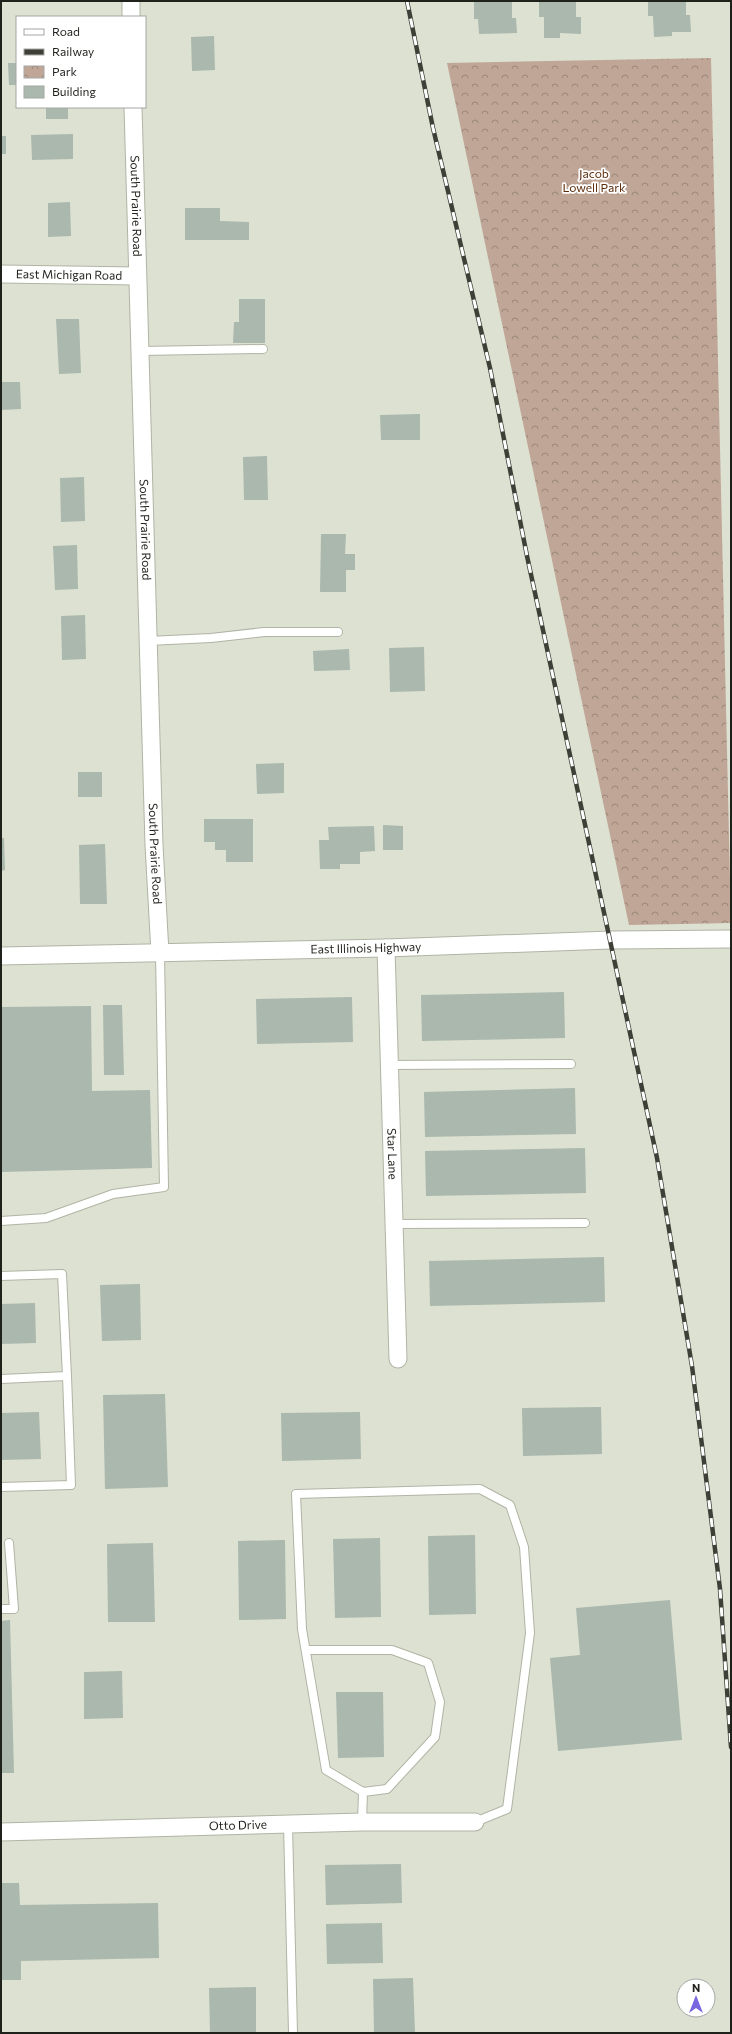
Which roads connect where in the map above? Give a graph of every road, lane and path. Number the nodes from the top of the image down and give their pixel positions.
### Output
1 (131, 1) edge
2 (131, 16) edge
3 (133, 108) edge
4 (1, 274) edge
5 (137, 276) junction
6 (263, 349) dead end
7 (140, 351) junction
8 (338, 632) dead end
9 (148, 641) junction
10 (731, 939) edge
11 (386, 948) junction
12 (160, 953) junction
13 (1, 956) edge
14 (571, 1064) dead end
15 (388, 1066) junction
16 (1, 1221) edge
17 (393, 1224) junction
18 (585, 1224) dead end
19 (1, 1276) edge
20 (398, 1359) dead end
21 (67, 1376) junction
22 (1, 1379) edge
23 (1, 1487) edge
24 (9, 1543) dead end
25 (1, 1609) edge
26 (306, 1650) junction
27 (363, 1792) junction
28 (362, 1822) junction
29 (475, 1822) joint
30 (288, 1825) junction
31 (1, 1832) edge
32 (293, 2033) edge

1 - 2 street
3 - 5 street, South Prairie Road
4 - 5 street, East Michigan Road
5 - 7 street, South Prairie Road
6 - 7 lane
7 - 9 street, South Prairie Road
8 - 9 lane
9 - 12 street, South Prairie Road
10 - 11 street, East Illinois Highway
11 - 12 street, East Illinois Highway
11 - 15 street, Star Lane
12 - 13 street, East Illinois Highway
12 - 16 lane
14 - 15 lane
15 - 17 street, Star Lane
17 - 18 lane
17 - 20 street, Star Lane
19 - 21 lane
21 - 22 lane
21 - 23 lane
24 - 25 lane
26 - 27 lane
26 - 27 lane
26 - 29 lane
27 - 28 lane
28 - 29 street, Otto Drive
28 - 30 street, Otto Drive
30 - 31 street, Otto Drive
30 - 32 lane

